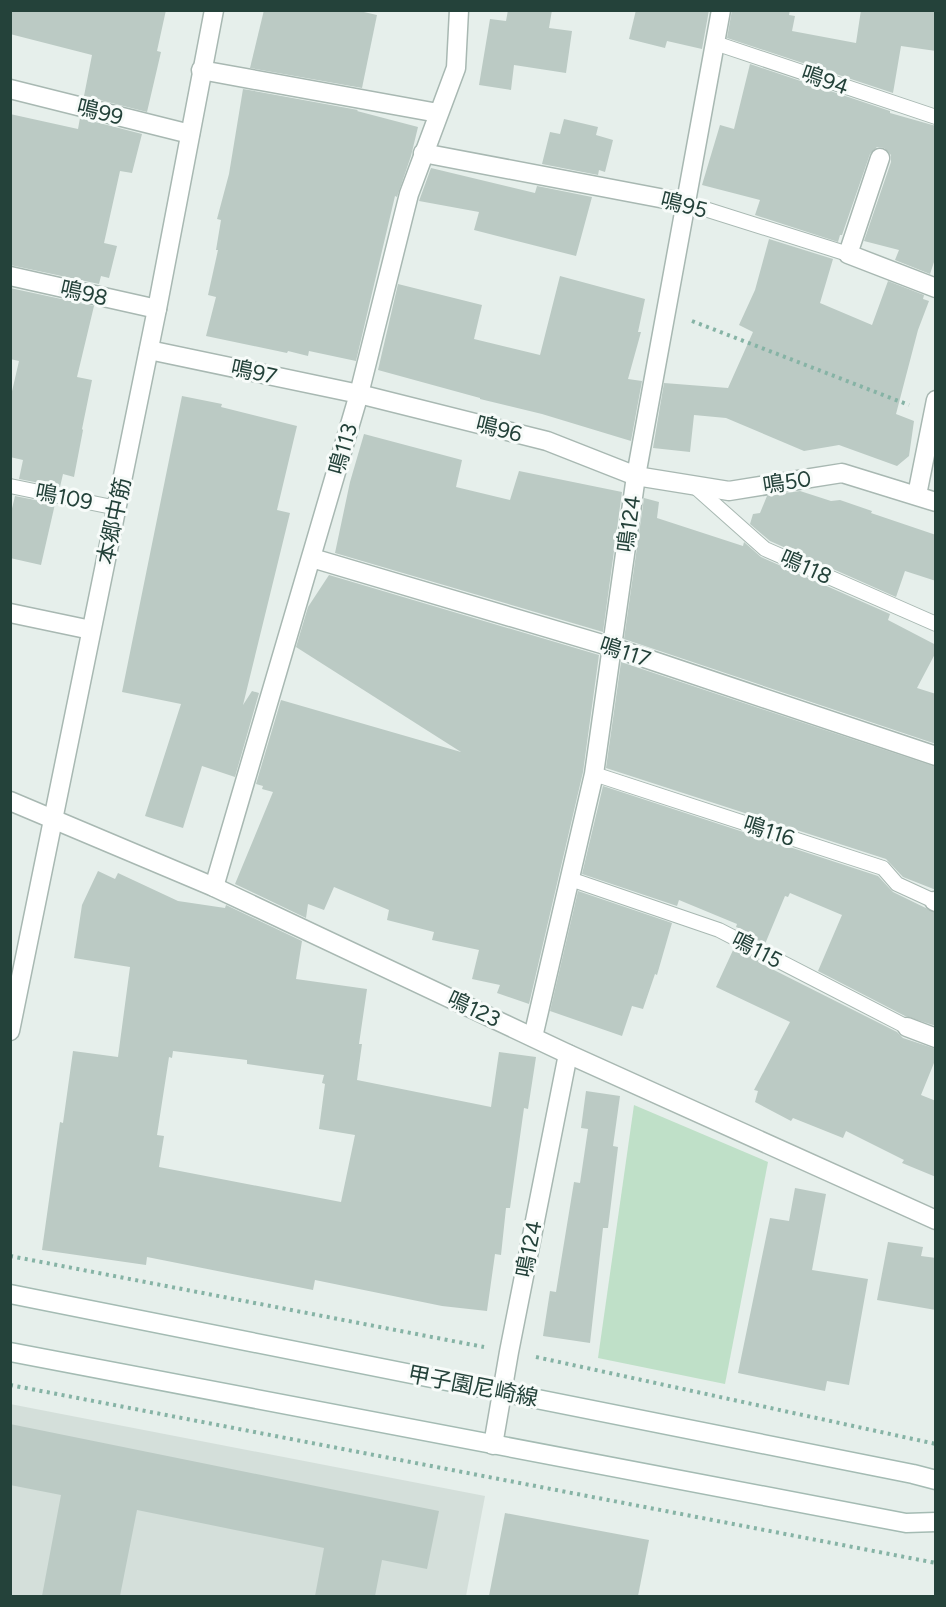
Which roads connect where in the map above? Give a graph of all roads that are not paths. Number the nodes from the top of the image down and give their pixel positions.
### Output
1 (214, 10) edge
2 (459, 10) edge
3 (721, 10) edge
4 (715, 43) junction
5 (201, 70) junction
6 (10, 89) edge
7 (438, 113) junction
8 (936, 117) edge
9 (190, 134) junction
10 (423, 153) junction
11 (880, 158) dead end
12 (686, 203) junction
13 (848, 254) junction
14 (10, 276) edge
15 (936, 288) edge
16 (157, 309) junction
17 (149, 350) junction
18 (359, 394) junction
19 (934, 408) edge
20 (636, 476) junction
21 (693, 485) junction
22 (10, 486) edge
23 (917, 495) junction
24 (936, 502) edge
25 (117, 508) junction
26 (312, 558) junction
27 (10, 613) edge
28 (936, 624) edge
29 (91, 630) junction
30 (612, 647) junction
31 (936, 756) edge
32 (594, 774) junction
33 (10, 801) edge
34 (53, 818) junction
35 (570, 879) junction
36 (214, 887) junction
37 (935, 902) edge
38 (908, 1027) joint
39 (10, 1031) edge
40 (533, 1037) junction
41 (936, 1038) edge
42 (568, 1054) junction
43 (936, 1220) edge
44 (10, 1294) edge
45 (10, 1352) edge
46 (501, 1391) junction
47 (493, 1445) junction
48 (936, 1480) edge
49 (936, 1522) edge

1 - 5 street, 本郷中筋
2 - 7 street, 鳴113
3 - 4 street, 鳴124
4 - 8 lane, 鳴94
4 - 12 street, 鳴124
5 - 7 street
5 - 9 street, 本郷中筋
6 - 9 street, 鳴99
7 - 10 street, 鳴113
9 - 16 street, 本郷中筋
10 - 12 street, 鳴95
10 - 18 street, 鳴113
11 - 13 street
12 - 13 lane, 鳴95
12 - 20 street, 鳴124
13 - 15 street, 鳴95
14 - 16 street, 鳴98
16 - 17 street, 本郷中筋
17 - 18 street, 鳴97
17 - 25 street, 本郷中筋
18 - 20 street, 鳴96
18 - 26 street, 鳴113
19 - 23 street
20 - 21 street, 鳴50
20 - 30 street, 鳴124
21 - 23 street, 鳴50
21 - 28 lane, 鳴118
22 - 25 lane, 鳴109
23 - 24 street, 鳴50
25 - 29 street, 本郷中筋
26 - 30 street, 鳴117
26 - 36 street, 鳴113
27 - 29 street
29 - 34 street, 本郷中筋
30 - 31 street, 鳴117
30 - 32 street, 鳴124
32 - 35 street, 鳴124
32 - 37 lane, 鳴116
33 - 34 street, 鳴123
34 - 36 street, 鳴123
34 - 39 street, 本郷中筋
35 - 38 lane, 鳴115
35 - 40 street, 鳴124
36 - 40 street, 鳴123
38 - 41 street, 鳴115
40 - 42 street, 鳴123
42 - 43 street, 鳴123
42 - 46 street, 鳴124
44 - 46 street, 甲子園尼崎線
45 - 47 street
46 - 47 street, 鳴124
46 - 48 street, 甲子園尼崎線
47 - 49 street

